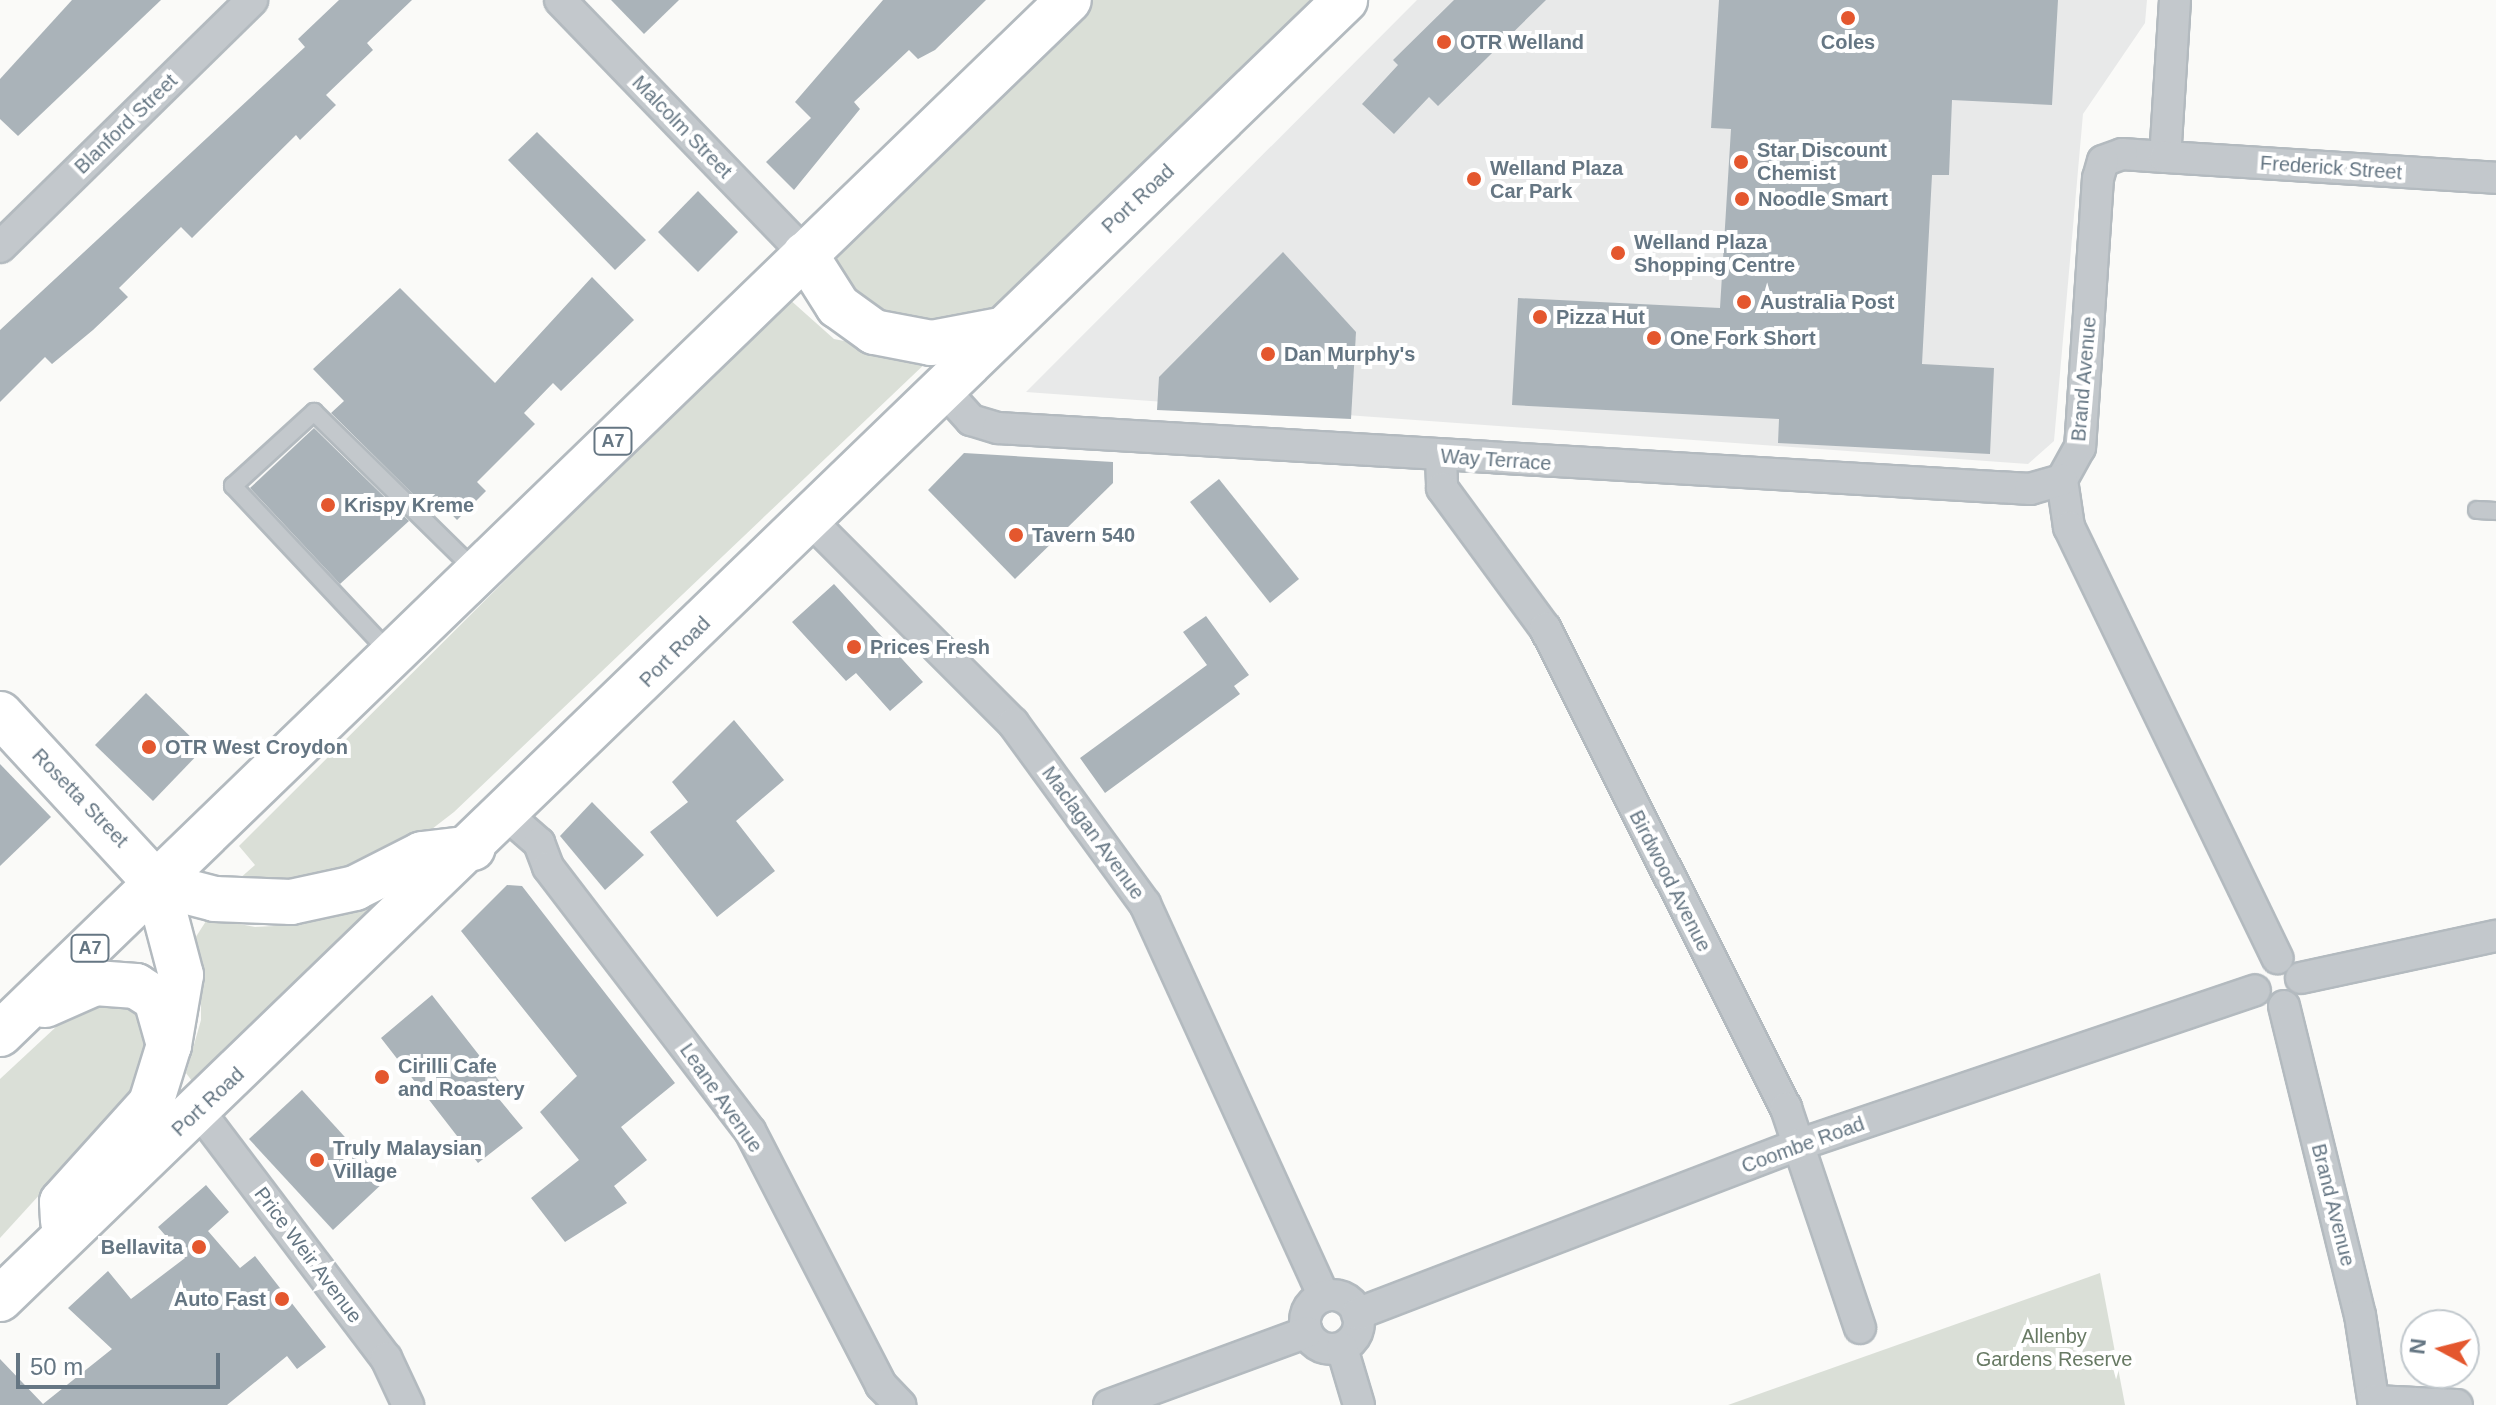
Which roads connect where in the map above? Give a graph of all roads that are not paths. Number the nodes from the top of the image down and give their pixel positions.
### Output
1 (252, 0) edge
2 (560, 0) edge
3 (1069, 0) edge
4 (1345, 0) edge
5 (2175, 0) edge
6 (2165, 157) junction
7 (2496, 178) edge
8 (0, 247) edge
9 (805, 254) junction
10 (1000, 330) junction
11 (943, 389) junction
12 (1441, 456) junction
13 (2062, 480) junction
14 (2477, 510) dead end
15 (2496, 511) edge
16 (810, 520) junction
17 (478, 572) junction
18 (392, 655) junction
19 (0, 714) edge
20 (507, 815) junction
21 (473, 848) junction
22 (157, 884) junction
23 (2496, 936) edge
24 (2277, 958) junction
25 (2301, 978) junction
26 (2255, 990) junction
27 (2284, 1006) junction
28 (12, 1023) edge
29 (169, 1045) junction
30 (199, 1111) junction
31 (1801, 1144) junction
32 (65, 1236) junction
33 (1324, 1296) junction
34 (0, 1299) edge
35 (1357, 1314) junction
36 (1860, 1328) dead end
37 (1307, 1332) junction
38 (1342, 1348) junction
39 (2374, 1403) edge
40 (408, 1405) edge
41 (900, 1405) edge
42 (1109, 1405) edge
43 (1359, 1405) edge
44 (2457, 1405) edge

1 - 8 street, Blanford Street
2 - 9 street, Malcolm Street
3 - 9 main road, A7
4 - 10 main road, Port Road
5 - 6 street
6 - 7 street, Frederick Street
6 - 13 street, Brand Avenue
9 - 10 main road
9 - 17 main road, A7
10 - 11 main road, Port Road
11 - 12 street, Way Terrace
11 - 16 main road, Port Road
12 - 13 street, Way Terrace
12 - 31 street, Birdwood Avenue
13 - 24 street
14 - 15 lane
16 - 20 main road, Port Road
16 - 33 street, Maclagan Avenue
17 - 18 main road, A7
17 - 18 lane
18 - 22 main road, A7
19 - 22 main road, Rosetta Street
20 - 21 main road, Port Road
20 - 41 street, Leane Avenue
21 - 22 main road
21 - 30 main road, Port Road
22 - 28 main road, A7
22 - 29 main road
23 - 25 street
24 - 25 street
24 - 26 street
25 - 27 street
26 - 27 street
26 - 31 street, Coombe Road
27 - 39 street, Brand Avenue
28 - 29 main road
29 - 32 main road
30 - 32 main road, Port Road
30 - 40 street, Price Weir Avenue
31 - 35 street, Coombe Road
31 - 36 street, Birdwood Avenue
32 - 34 main road, Port Road
33 - 35 street
33 - 37 street
35 - 38 street
37 - 38 street
37 - 42 street
38 - 43 street
39 - 44 street

